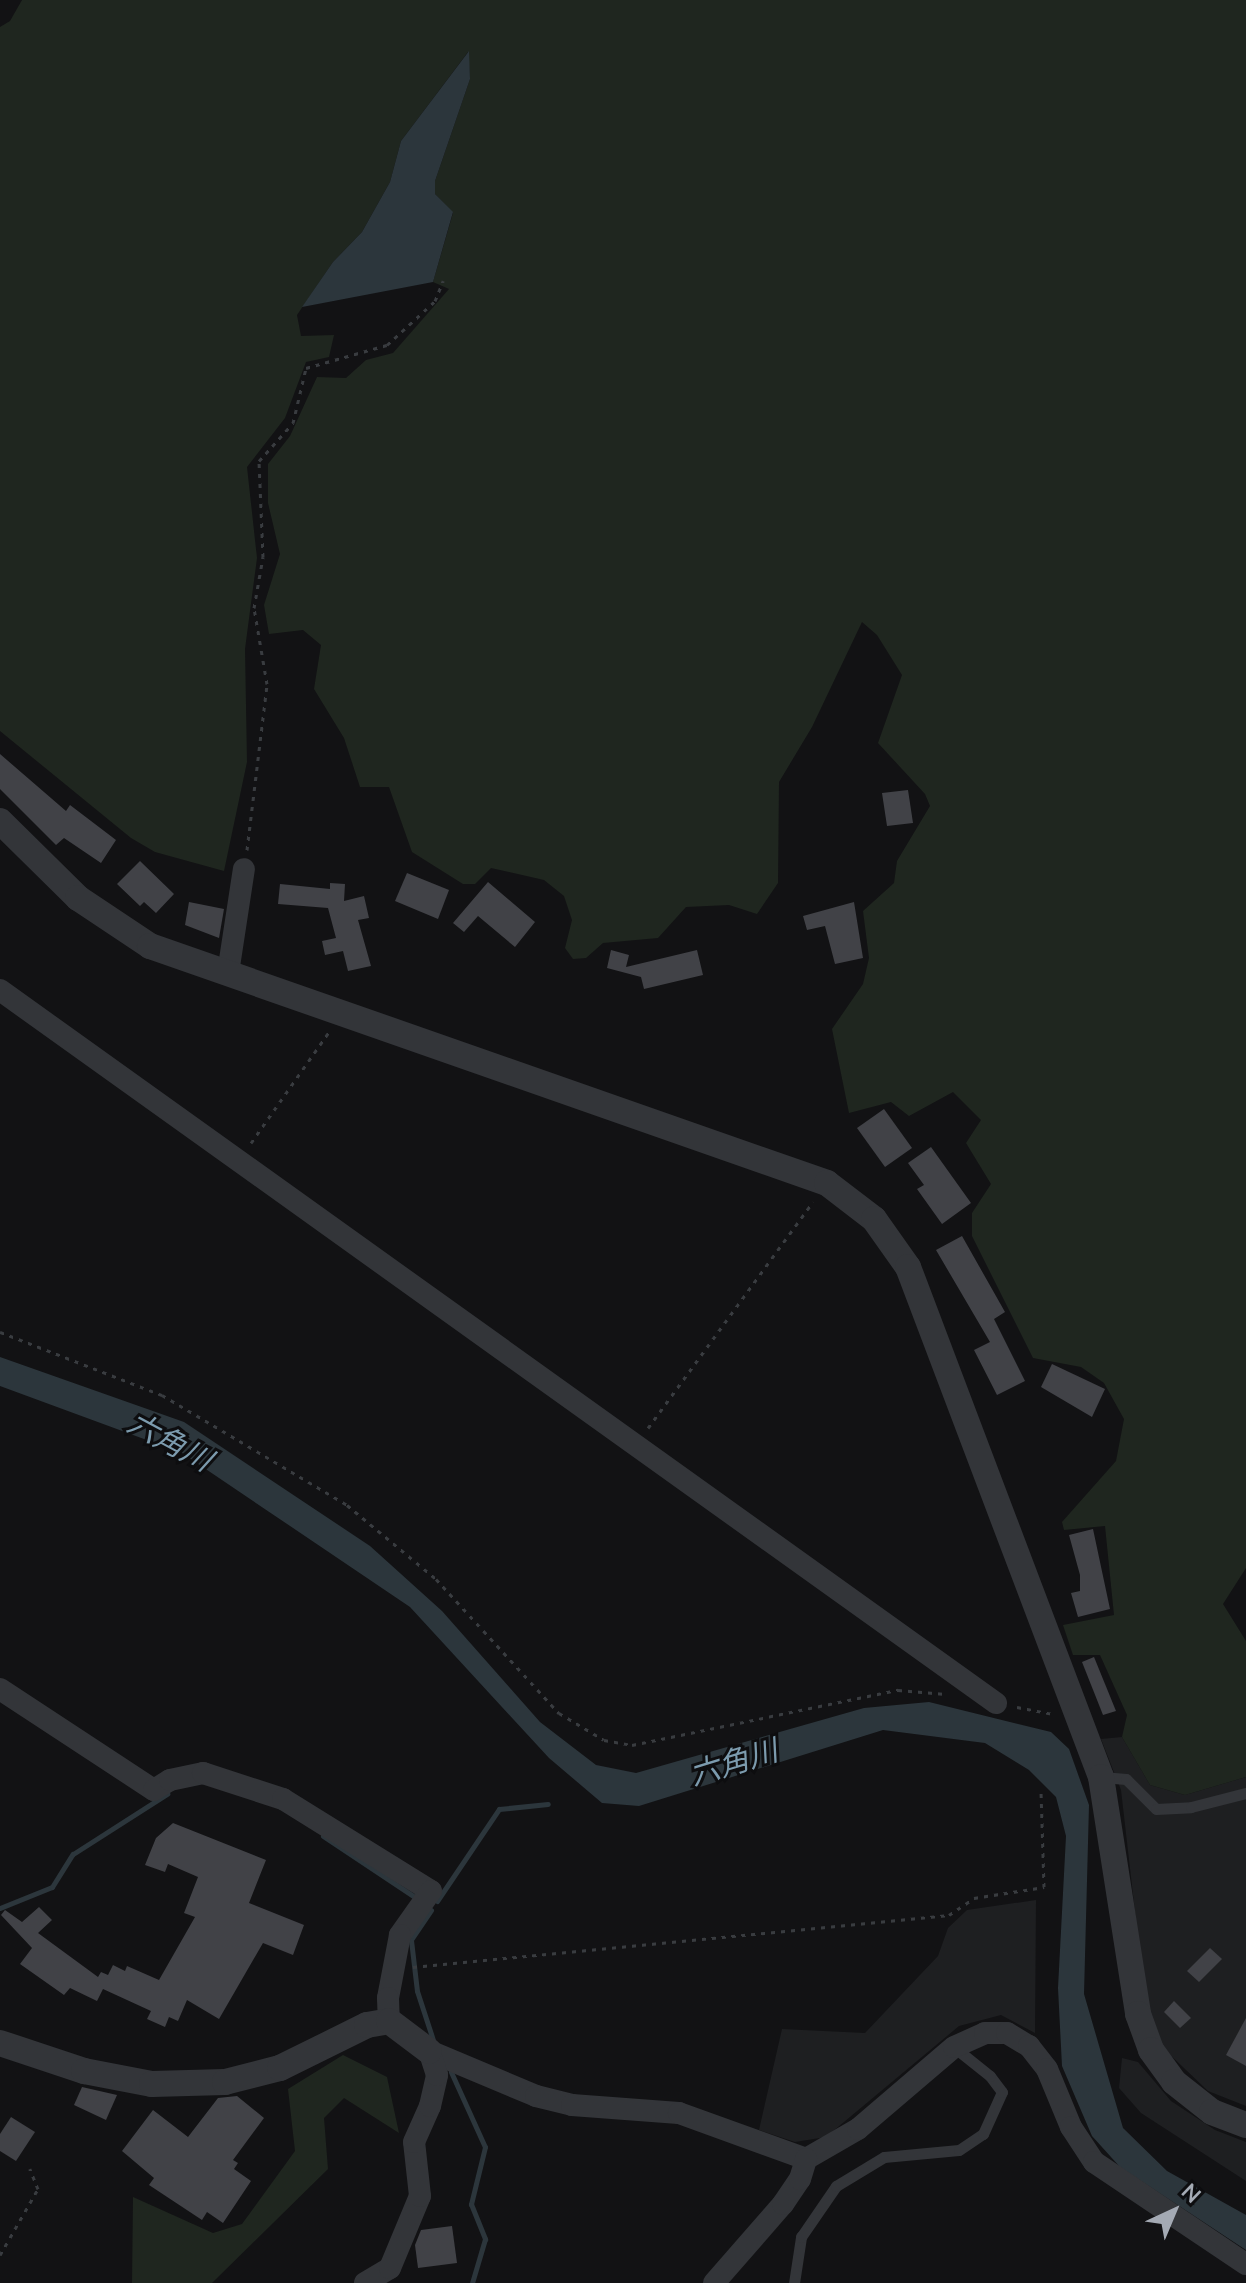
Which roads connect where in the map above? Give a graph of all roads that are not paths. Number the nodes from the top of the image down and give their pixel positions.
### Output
1 (0, 821) edge
2 (244, 869) road end
3 (228, 973) junction
4 (0, 990) edge
5 (0, 1689) edge
6 (996, 1703) road end
7 (1101, 1777) junction
8 (1246, 1793) edge
9 (389, 2021) junction
10 (0, 2043) edge
11 (954, 2047) junction
12 (429, 2051) junction
13 (1246, 2125) edge
14 (806, 2159) junction
15 (1246, 2264) edge
16 (365, 2283) edge
17 (714, 2283) edge
18 (794, 2283) edge

1 - 3 street
2 - 3 street
3 - 7 street
4 - 6 street
5 - 9 street
7 - 8 lane
7 - 13 street
9 - 10 street
9 - 12 street
11 - 14 street
11 - 15 street
11 - 18 lane
12 - 14 street
12 - 16 street
14 - 17 street

